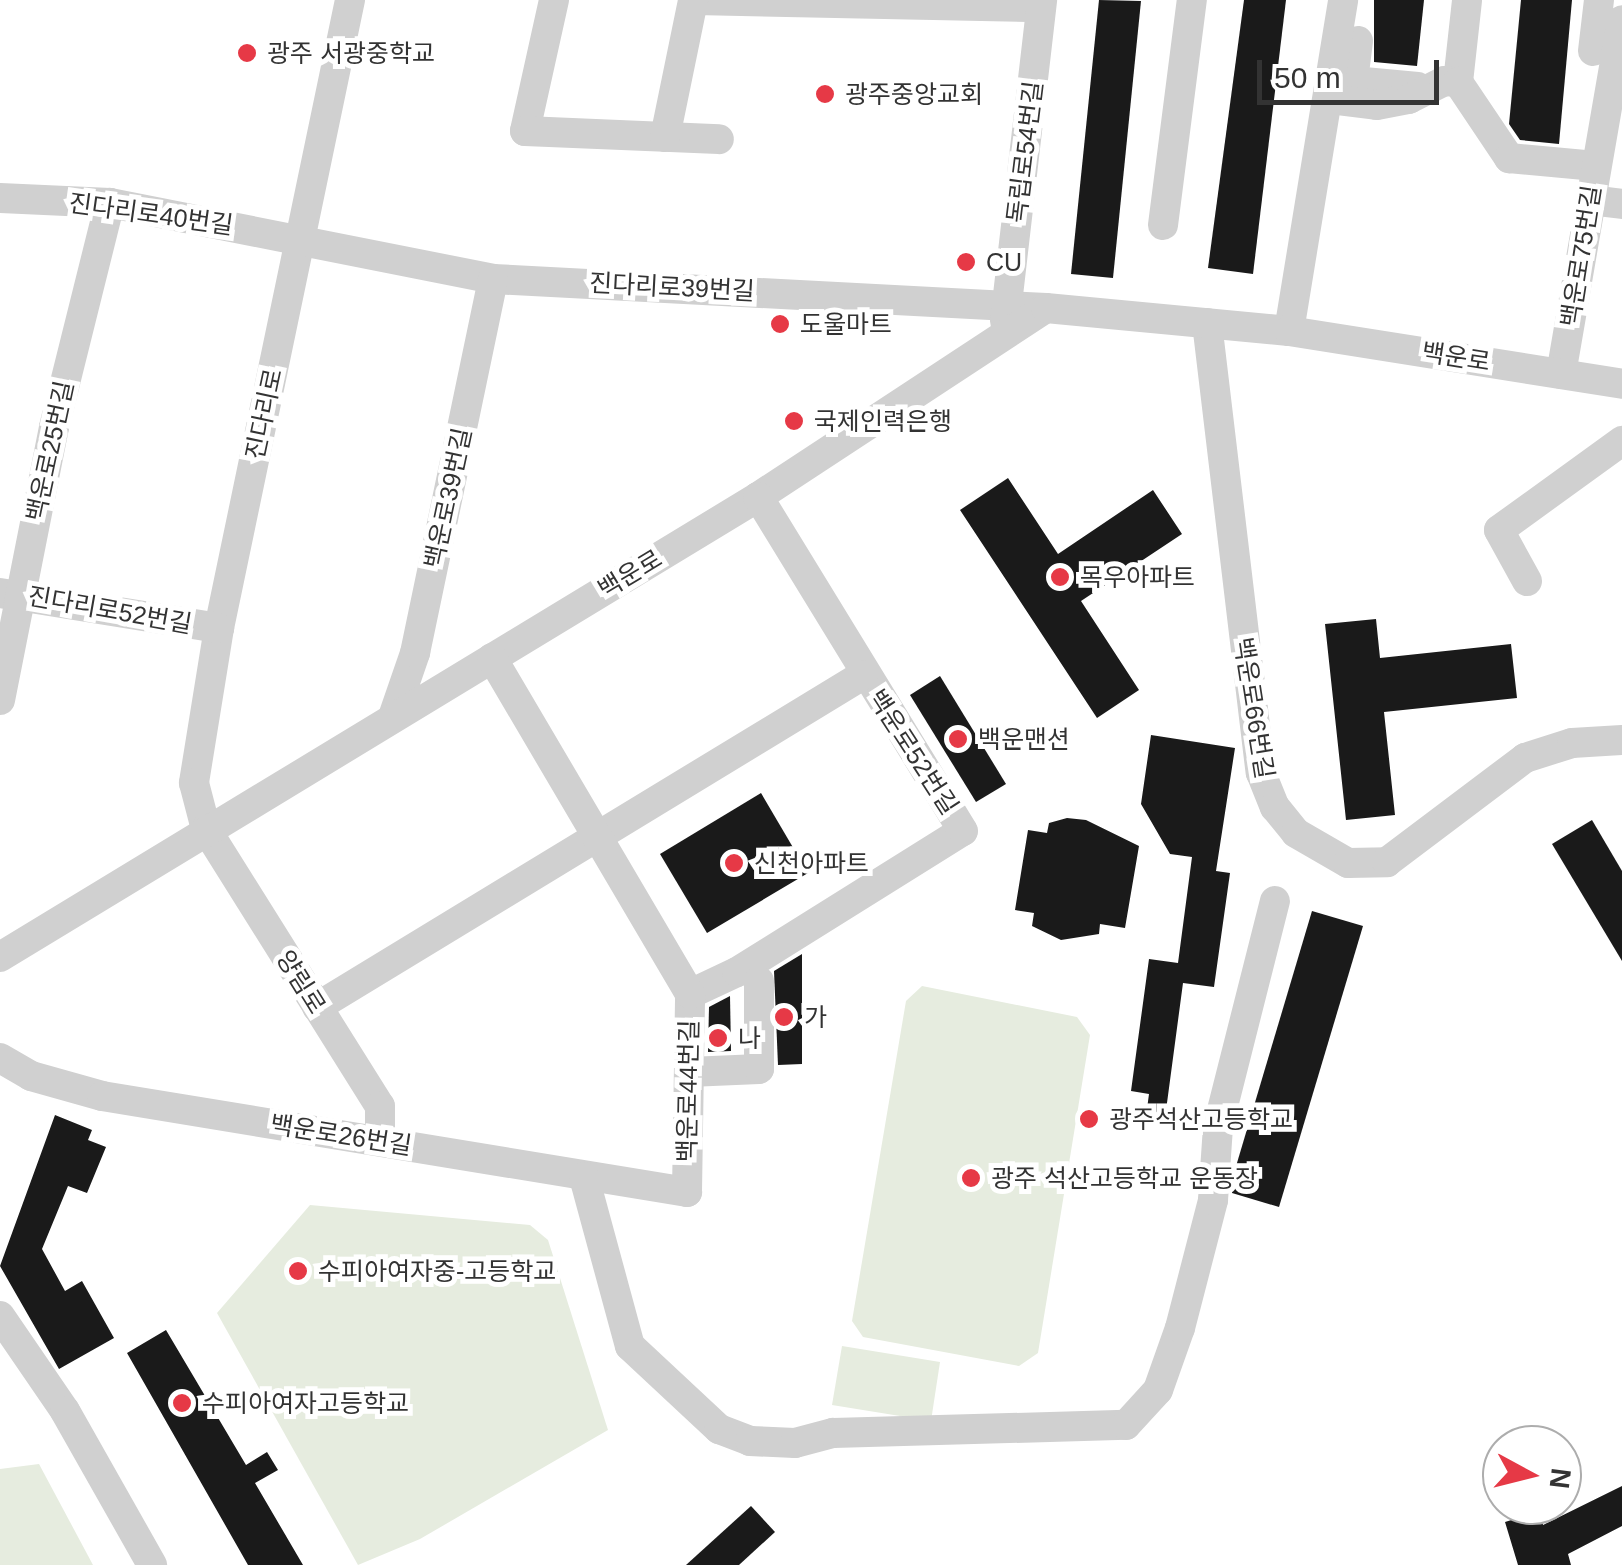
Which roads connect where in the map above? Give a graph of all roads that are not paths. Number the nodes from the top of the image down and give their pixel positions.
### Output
1 (350, 0) edge
2 (554, 0) edge
3 (694, 0) edge
4 (1192, 0) edge
5 (1343, 0) edge
6 (1363, 0) edge
7 (1467, 0) edge
8 (1599, 0) edge
9 (1042, 4) edge
10 (1614, 36) edge
11 (1444, 85) junction
12 (1330, 99) junction
13 (665, 137) junction
14 (720, 139) dead end
15 (1596, 166) junction
16 (0, 198) edge
17 (1590, 200) junction
18 (110, 203) junction
19 (1622, 204) edge
20 (1163, 225) dead end
21 (301, 238) junction
22 (493, 279) junction
23 (1007, 304) junction
24 (1046, 308) junction
25 (1207, 323) junction
26 (1290, 330) junction
27 (1003, 339) junction
28 (1561, 374) junction
29 (1622, 384) edge
30 (1622, 442) edge
31 (758, 497) junction
32 (1526, 581) dead end
33 (10, 594) edge
34 (219, 628) junction
35 (492, 658) junction
36 (863, 675) junction
37 (0, 700) edge
38 (394, 714) junction
39 (1622, 740) edge
40 (206, 829) junction
41 (594, 836) junction
42 (1276, 901) dead end
43 (0, 957) edge
44 (759, 981) dead end
45 (690, 994) junction
46 (316, 1007) junction
47 (0, 1058) edge
48 (689, 1072) junction
49 (380, 1140) junction
50 (584, 1177) junction
51 (687, 1192) joint
52 (0, 1316) edge
53 (152, 1565) edge

1 - 21 street, 진다리로
2 - 13 street
3 - 9 street
3 - 13 street
4 - 20 street
5 - 12 street
6 - 11 street
7 - 11 street
8 - 10 street, 백운로75번길
9 - 23 street, 독립로54번길
10 - 15 street, 백운로75번길
11 - 12 street
11 - 15 street
12 - 26 street
13 - 14 street
15 - 17 street, 백운로75번길
16 - 18 street, 진다리로40번길
17 - 19 street
17 - 28 street, 백운로75번길
18 - 21 street, 진다리로40번길
18 - 33 street, 백운로25번길
21 - 22 street, 진다리로39번길
21 - 34 street, 진다리로
22 - 23 street, 진다리로39번길
22 - 38 street, 백운로39번길
23 - 24 street, 진다리로39번길
23 - 27 street, 독립로54번길
24 - 25 street, 백운로
24 - 27 street, 백운로
25 - 26 street, 백운로
25 - 39 street, 백운로66번길
26 - 28 street, 백운로
27 - 31 street, 백운로
28 - 29 street, 백운로
30 - 32 street
31 - 35 street, 백운로
31 - 36 street, 백운로52번길
33 - 34 street, 진다리로52번길
33 - 37 street, 백운로25번길
34 - 40 street, 진다리로
35 - 38 street, 백운로
35 - 41 street, 백운로44번길
36 - 41 street, 백운로52번길
36 - 45 street, 백운로52번길
38 - 40 street, 백운로
40 - 43 street, 백운로
40 - 46 street, 양림로
41 - 45 street, 백운로44번길
41 - 46 street
42 - 50 street
44 - 48 street
45 - 48 street, 백운로44번길
46 - 49 street, 양림로
47 - 49 street, 백운로26번길
48 - 51 street, 백운로44번길
49 - 50 street, 백운로26번길
50 - 51 street, 백운로26번길
52 - 53 street

